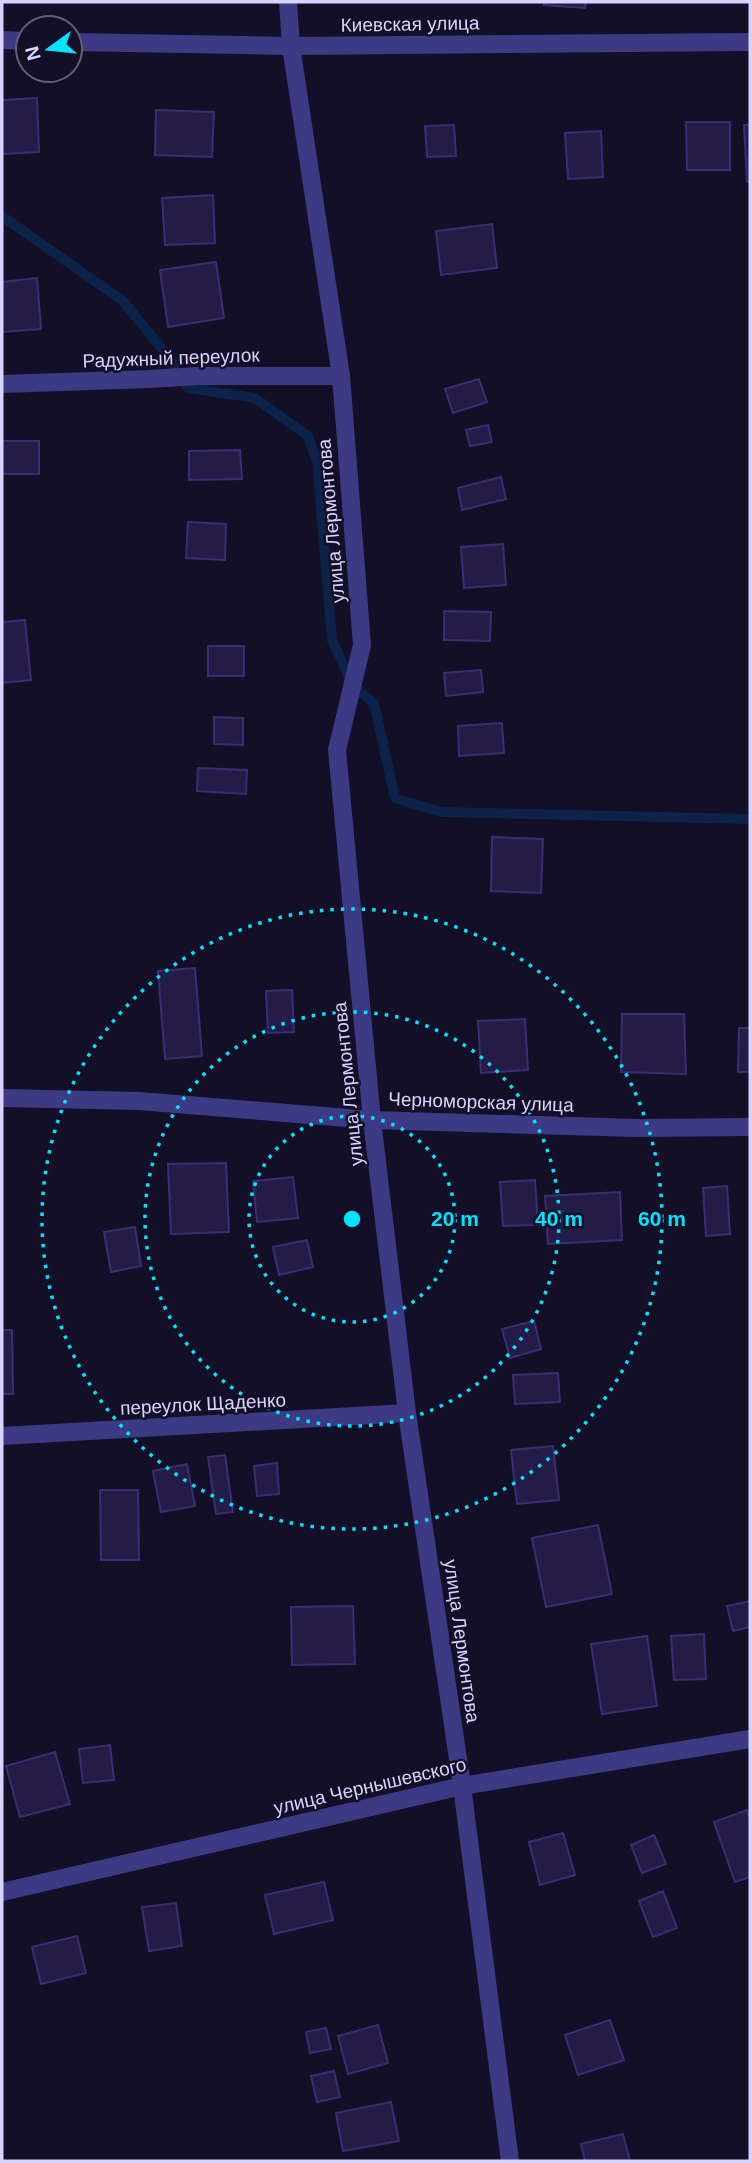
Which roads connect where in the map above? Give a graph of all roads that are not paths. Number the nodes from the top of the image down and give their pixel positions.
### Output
1 (288, 2) edge
2 (750, 41) edge
3 (84, 42) edge
4 (291, 46) junction
5 (341, 376) junction
6 (2, 384) edge
7 (2, 1098) edge
8 (372, 1120) junction
9 (750, 1127) edge
10 (407, 1413) junction
11 (2, 1436) edge
12 (750, 1739) edge
13 (462, 1786) junction
14 (2, 1892) edge
15 (510, 2161) edge

1 - 4 street, улица Лермонтова
2 - 4 street, Киевская улица
3 - 4 street, Киевская улица
4 - 5 street, улица Лермонтова
5 - 6 street, Радужный переулок
5 - 8 street, улица Лермонтова
7 - 8 street, Черноморская улица
8 - 9 street, Черноморская улица
8 - 10 street, улица Лермонтова
10 - 11 street, переулок Щаденко
10 - 13 street, улица Лермонтова
12 - 13 street, улица Чернышевского
13 - 14 street, улица Чернышевского
13 - 15 street, улица Лермонтова

